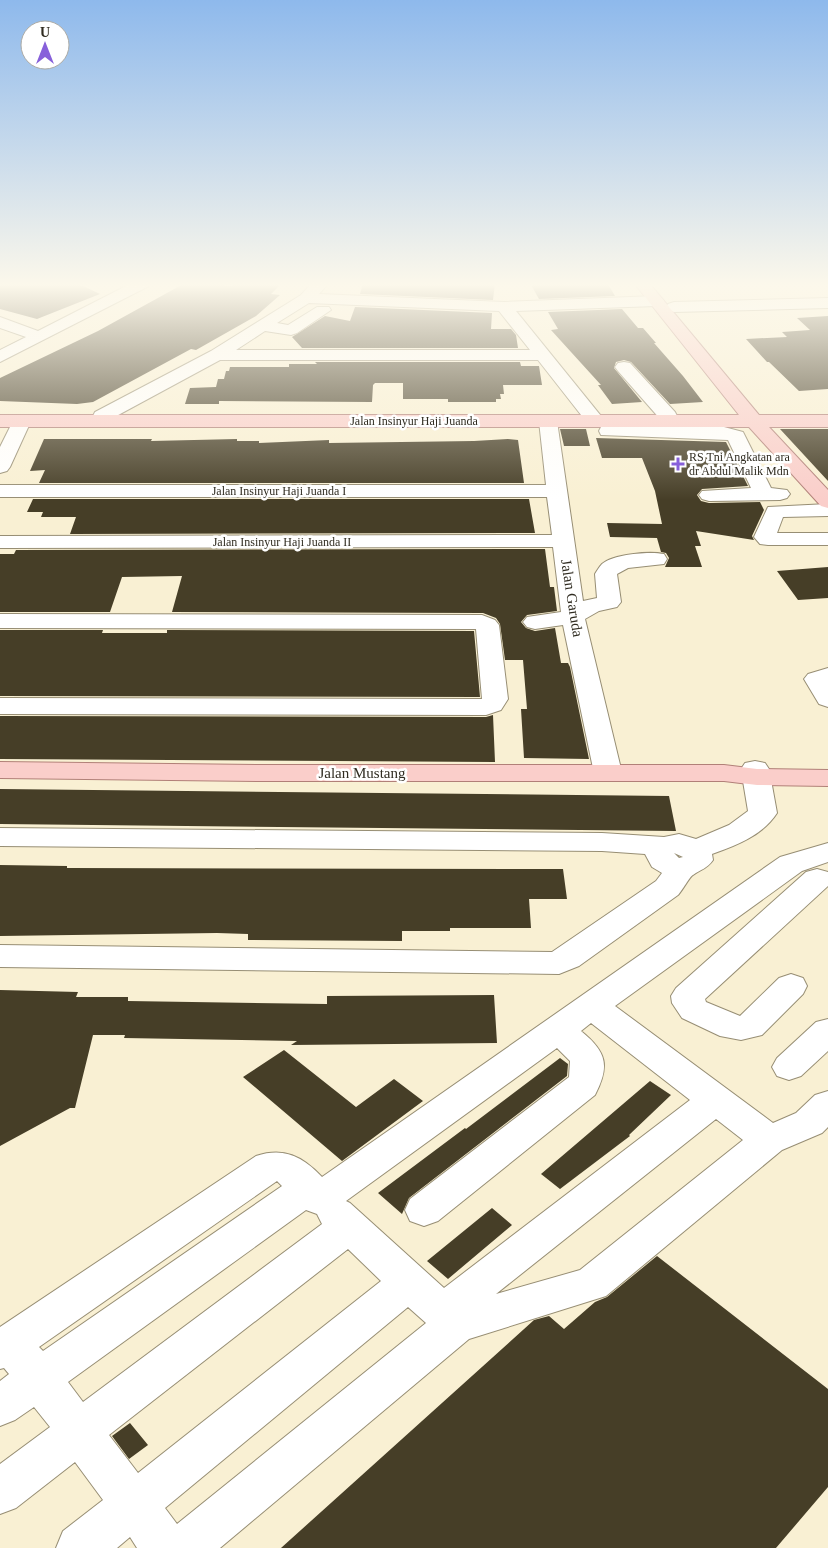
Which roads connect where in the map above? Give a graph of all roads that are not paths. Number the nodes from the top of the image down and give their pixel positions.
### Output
1 (217, 355) edge
2 (543, 355) edge
3 (708, 355) edge
4 (624, 367) dead end
5 (0, 416) edge
6 (102, 416) junction
7 (592, 416) junction
8 (668, 416) junction
9 (828, 416) edge
10 (762, 419) junction
11 (0, 421) edge
12 (22, 421) junction
13 (548, 421) junction
14 (828, 421) edge
15 (642, 427) junction
16 (608, 432) dead end
17 (1, 464) edge
18 (0, 491) edge
19 (558, 491) junction
20 (764, 494) junction
21 (709, 495) dead end
22 (826, 496) edge
23 (828, 539) edge
24 (564, 541) junction
25 (0, 542) edge
26 (656, 559) dead end
27 (573, 617) junction
28 (0, 621) edge
29 (535, 622) dead end
30 (828, 675) edge
31 (828, 699) edge
32 (0, 706) edge
33 (0, 770) edge
34 (608, 773) junction
35 (756, 773) junction
36 (826, 778) edge
37 (828, 836) edge
38 (0, 837) edge
39 (679, 855) junction
40 (812, 868) edge
41 (0, 956) edge
42 (791, 986) dead end
43 (591, 1006) junction
44 (558, 1030) junction
45 (828, 1032) edge
46 (789, 1067) dead end
47 (715, 1100) junction
48 (828, 1106) edge
49 (769, 1140) junction
50 (326, 1204) junction
51 (424, 1210) dead end
52 (410, 1282) junction
53 (449, 1318) junction
54 (5, 1347) edge
55 (40, 1378) junction
56 (0, 1406) edge
57 (78, 1432) junction
58 (0, 1492) edge
59 (134, 1505) junction
60 (80, 1548) edge
61 (166, 1548) edge
62 (184, 1548) edge

1 - 6 street
2 - 7 street
3 - 10 main road
4 - 8 street
5 - 6 main road, Jalan Insinyur Haji Juanda
6 - 7 main road, Jalan Insinyur Haji Juanda
7 - 8 main road, Jalan Insinyur Haji Juanda
8 - 10 main road, Jalan Insinyur Haji Juanda
9 - 10 main road, Jalan Insinyur Haji Juanda
10 - 14 main road, Jalan Insinyur Haji Juanda
10 - 15 main road, Jalan Insinyur Haji Juanda
10 - 22 main road
11 - 12 main road, Jalan Insinyur Haji Juanda
12 - 13 main road, Jalan Insinyur Haji Juanda
12 - 17 street
13 - 15 main road, Jalan Insinyur Haji Juanda
13 - 19 street, Jalan Garuda
15 - 16 street
15 - 20 street
18 - 19 street, Jalan Insinyur Haji Juanda I
19 - 24 street, Jalan Garuda
20 - 21 street
20 - 22 street
22 - 23 street
24 - 25 street, Jalan Insinyur Haji Juanda II
24 - 27 street, Jalan Garuda
26 - 27 street
27 - 29 street
27 - 34 street, Jalan Garuda
28 - 32 street
30 - 31 street
33 - 34 main road, Jalan Mustang
34 - 35 main road, Jalan Mustang
35 - 36 main road, Jalan Mustang
35 - 39 street
37 - 40 street
38 - 39 street
39 - 41 street
40 - 42 street
40 - 43 street
43 - 44 street
43 - 47 street
44 - 50 street
44 - 51 street
45 - 46 street
47 - 49 street
47 - 53 street
48 - 49 street
49 - 53 street
50 - 52 street
50 - 54 street
50 - 55 street
50 - 57 street
52 - 53 street
52 - 59 street
53 - 62 street
54 - 55 street
55 - 56 street
55 - 57 street
57 - 58 street
57 - 59 street
59 - 60 street
59 - 61 street

